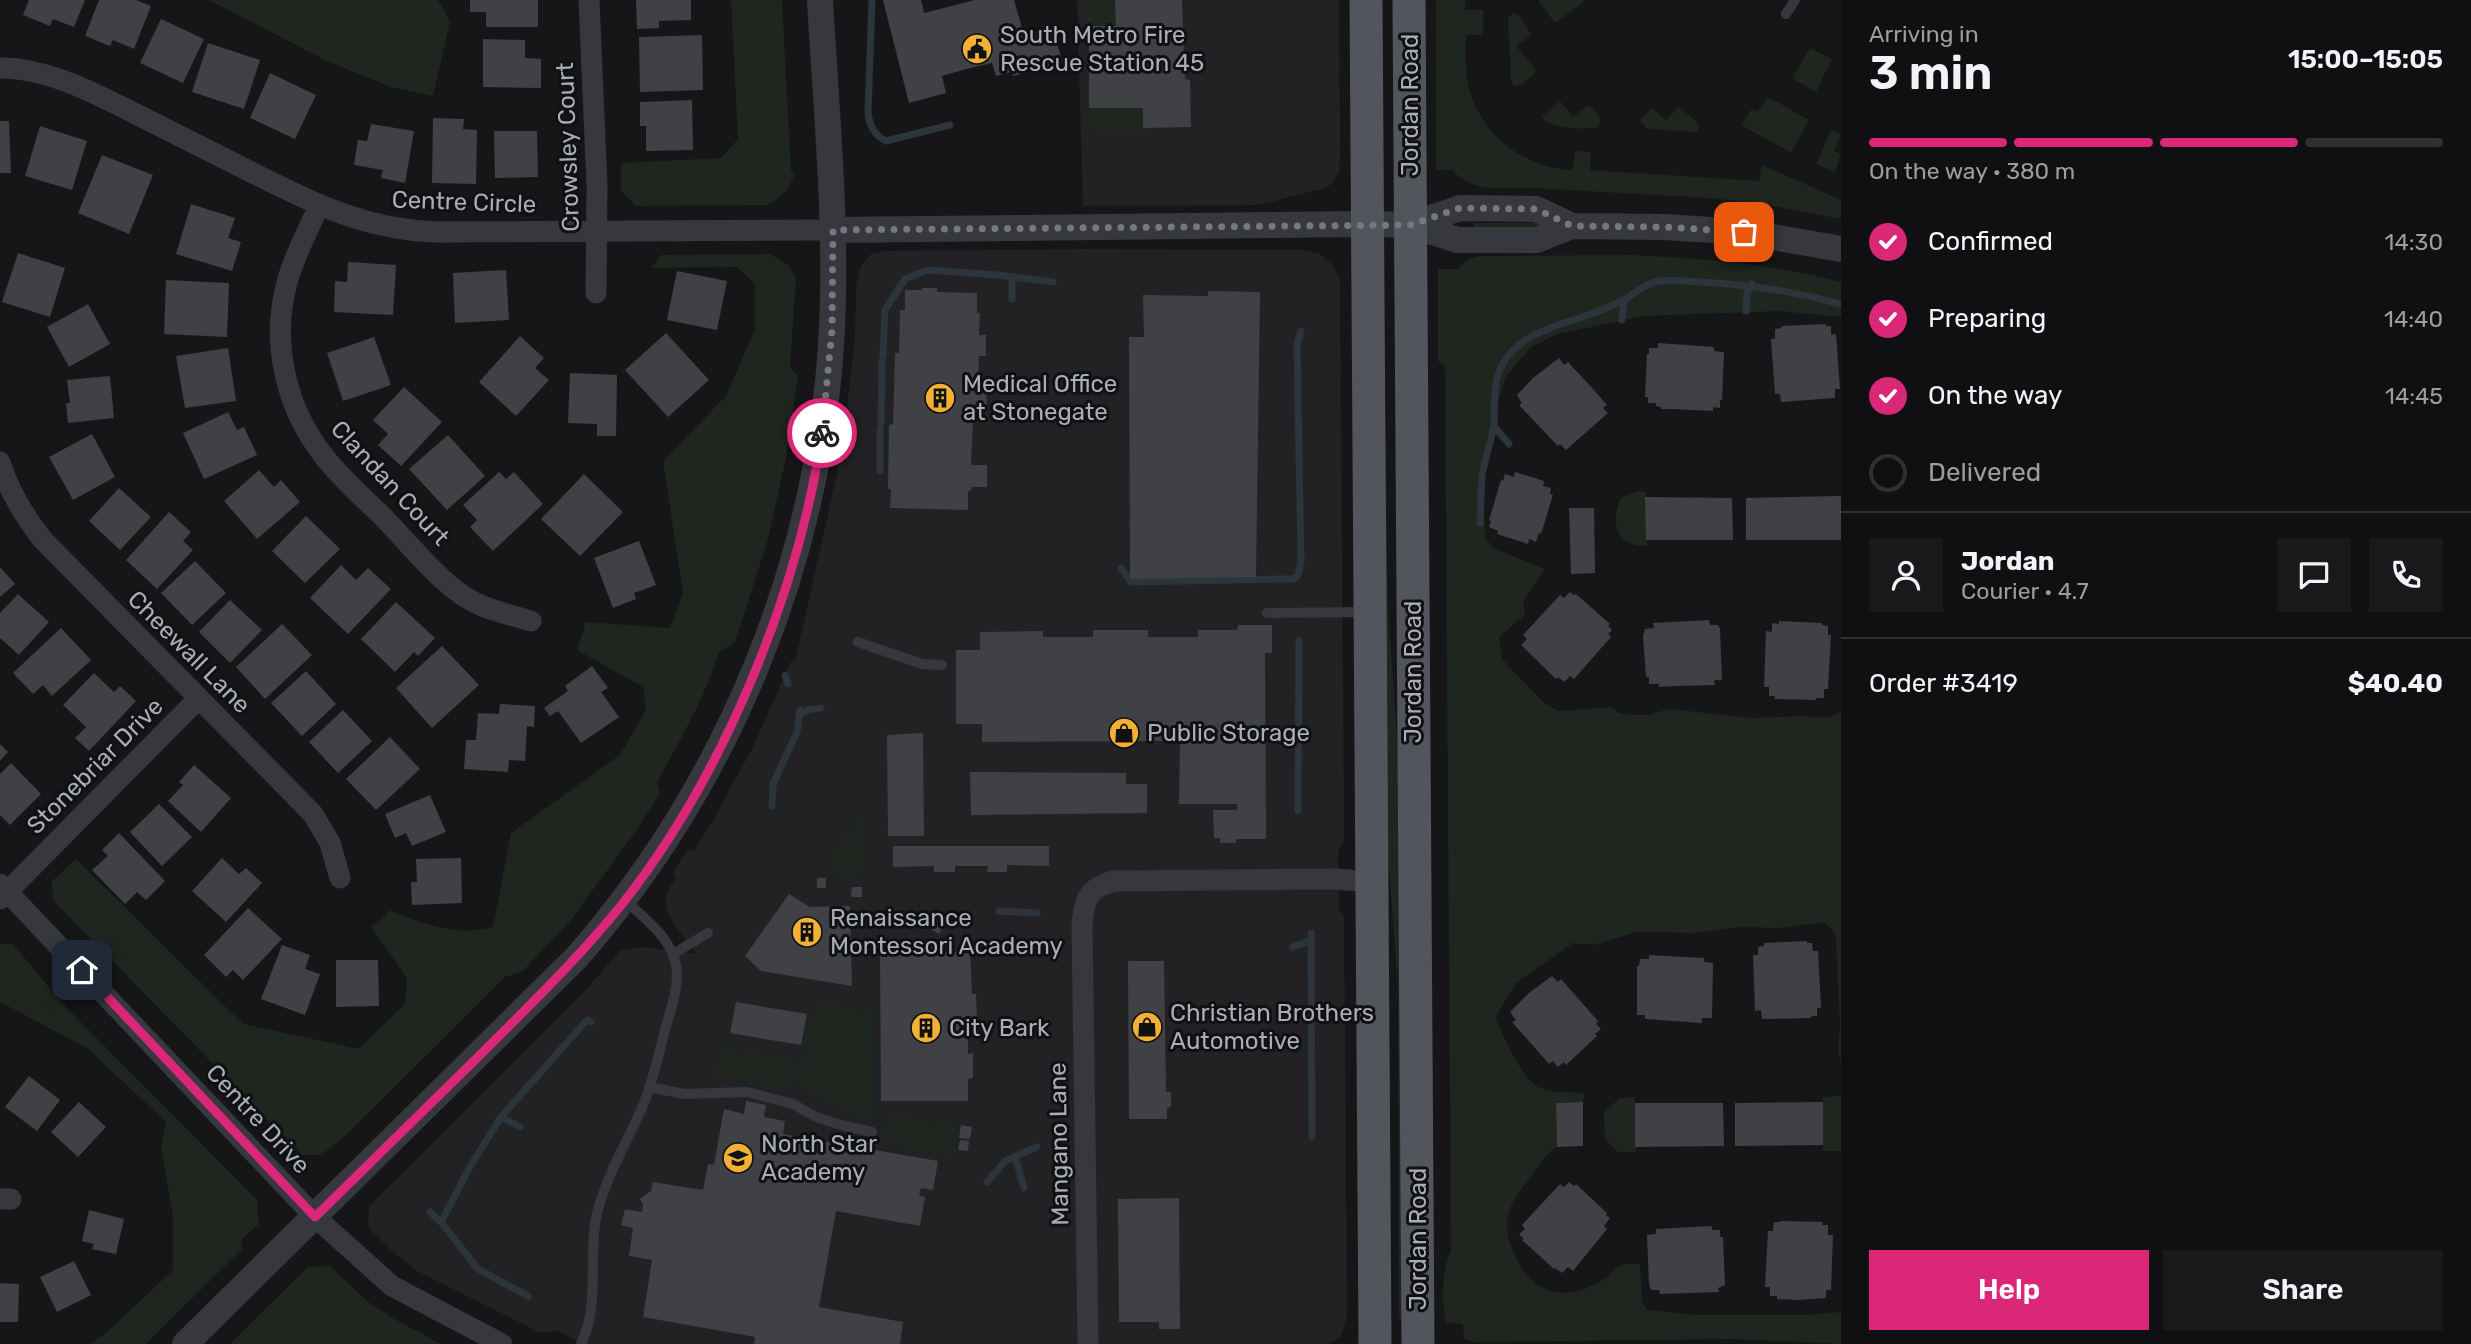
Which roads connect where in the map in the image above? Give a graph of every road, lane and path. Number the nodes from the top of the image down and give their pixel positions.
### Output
1 (589, 0) edge
2 (820, 0) edge
3 (1366, 0) edge
4 (1409, 0) edge
5 (1795, 0) edge
6 (1786, 14) dead end
7 (0, 68) edge
8 (319, 206) junction
9 (1369, 224) junction
10 (1410, 225) junction
11 (833, 230) junction
12 (598, 231) junction
13 (1841, 249) edge
14 (596, 293) dead end
15 (0, 462) edge
16 (1369, 612) junction
17 (1267, 613) dead end
18 (531, 621) dead end
19 (858, 642) dead end
20 (942, 665) dead end
21 (198, 699) junction
22 (340, 878) dead end
23 (1371, 882) junction
24 (2, 892) edge
25 (625, 900) junction
26 (708, 933) dead end
27 (673, 954) junction
28 (649, 1087) junction
29 (872, 1132) dead end
30 (315, 1217) junction
31 (185, 1344) edge
32 (502, 1344) edge
33 (581, 1344) edge
34 (1088, 1344) edge
35 (1375, 1344) edge
36 (1418, 1344) edge

1 - 12 street, Crowsley Court
2 - 11 street
3 - 9 main road, Jordan Road
4 - 10 main road, Jordan Road
5 - 6 lane
7 - 8 street, Centre Circle
8 - 12 street, Centre Circle
8 - 18 street, Clandan Court
9 - 10 street
9 - 11 street
9 - 16 main road, Jordan Road
10 - 13 street
10 - 36 main road, Jordan Road
11 - 12 street, Centre Circle
11 - 25 street
12 - 14 street, Crowsley Court
15 - 21 street, Cheewall Lane
16 - 17 lane
16 - 23 main road, Jordan Road
19 - 20 lane
21 - 22 street, Cheewall Lane
21 - 24 street, Stonebriar Drive
23 - 34 street, Mangano Lane
23 - 35 main road, Jordan Road
24 - 30 street, Centre Drive
25 - 27 lane
25 - 30 street
26 - 27 lane
27 - 28 lane
28 - 29 lane
28 - 33 lane
30 - 31 street
30 - 32 street, Centre Drive

